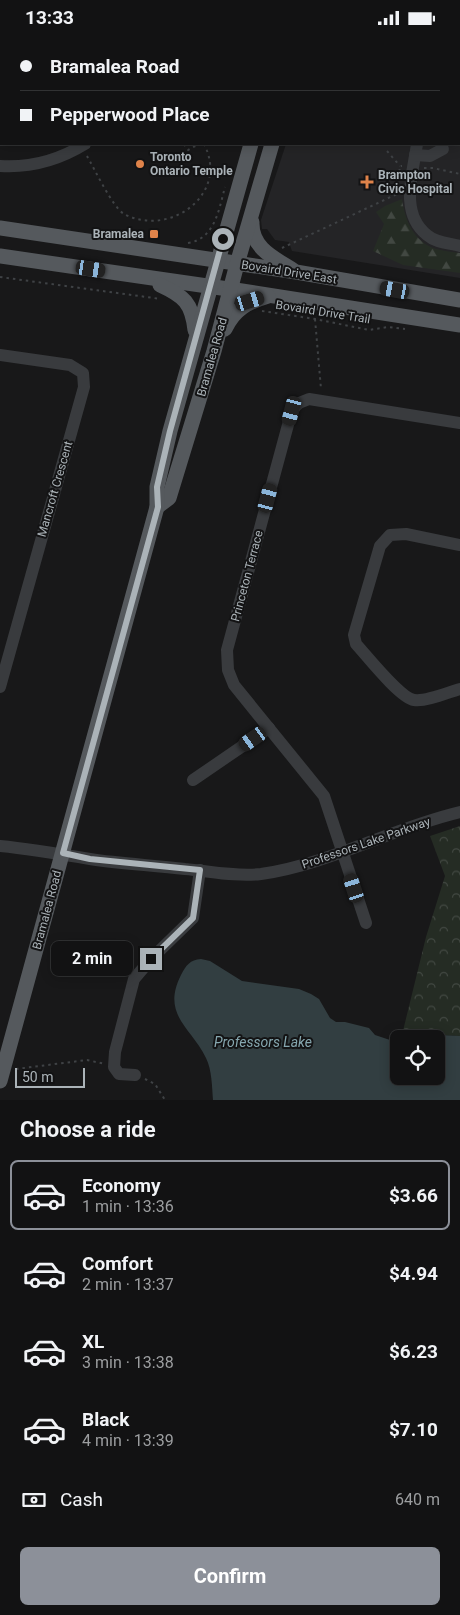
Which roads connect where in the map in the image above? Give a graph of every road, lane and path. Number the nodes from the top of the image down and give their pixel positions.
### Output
1 (185, 145) edge
2 (197, 145) edge
3 (204, 145) edge
4 (251, 145) edge
5 (272, 145) edge
6 (416, 149) edge
7 (443, 149) dead end
8 (86, 150) edge
9 (387, 151) dead end
10 (0, 166) edge
11 (400, 166) junction
12 (413, 168) junction
13 (460, 173) edge
14 (227, 181) dead end
15 (252, 216) junction
16 (0, 228) edge
17 (207, 233) junction
18 (212, 237) dead end
19 (203, 238) dead end
20 (460, 245) edge
21 (276, 248) dead end
22 (0, 256) edge
23 (217, 261) junction
24 (237, 264) junction
25 (296, 272) junction
26 (0, 277) edge
27 (145, 278) junction
28 (210, 287) junction
29 (230, 290) junction
30 (270, 295) junction
31 (168, 300) dead end
32 (460, 300) edge
33 (256, 311) dead end
34 (315, 319) junction
35 (460, 325) edge
36 (407, 329) dead end
37 (196, 335) junction
38 (214, 351) junction
39 (0, 355) edge
40 (322, 401) junction
41 (460, 423) edge
42 (158, 507) junction
43 (460, 545) edge
44 (0, 687) edge
45 (460, 689) edge
46 (269, 728) junction
47 (193, 779) dead end
48 (460, 812) edge
49 (0, 846) edge
50 (63, 853) junction
51 (342, 853) junction
52 (200, 870) junction
53 (366, 923) dead end
54 (114, 1067) junction
55 (135, 1075) joint
56 (1, 1076) edge
57 (165, 1100) edge

1 - 2 path
3 - 8 path
4 - 23 main road, Bramalea Road
5 - 15 main road, Bramalea Road
6 - 7 street
6 - 12 street
8 - 10 street
9 - 11 path
11 - 12 path
11 - 21 path
12 - 13 path
12 - 20 street
14 - 17 path
15 - 24 main road, Bramalea Road
15 - 25 main road
16 - 23 main road, Bovaird Drive East
17 - 18 path
17 - 19 path
22 - 27 main road, Bovaird Drive East
23 - 24 main road, Bovaird Drive East
23 - 28 main road, Bramalea Road
24 - 25 main road, Bovaird Drive East
24 - 29 main road, Bramalea Road
25 - 32 main road, Bovaird Drive East
26 - 31 path
27 - 28 main road, Bovaird Drive East
27 - 37 main road
28 - 29 main road, Bovaird Drive East
28 - 37 main road, Bramalea Road
29 - 30 main road, Bovaird Drive East
29 - 38 main road, Bramalea Road
30 - 35 main road, Bovaird Drive East
30 - 38 main road
33 - 34 path, Bovaird Drive Trail
34 - 36 path, Bovaird Drive Trail
34 - 40 path
37 - 42 main road, Bramalea Road
38 - 42 main road, Bramalea Road
39 - 44 street, Mancroft Crescent
40 - 41 street, Princeton Terrace
40 - 46 street, Princeton Terrace
42 - 50 main road, Bramalea Road
43 - 45 street
46 - 47 street
46 - 51 street, Princeton Terrace
48 - 51 street, Professors Lake Parkway
49 - 50 street, Professors Lake Parkway
50 - 52 street, Professors Lake Parkway
50 - 56 main road, Bramalea Road
51 - 52 street, Professors Lake Parkway
51 - 53 street, Princeton Terrace
52 - 54 street
54 - 55 street
54 - 56 path
55 - 57 path

